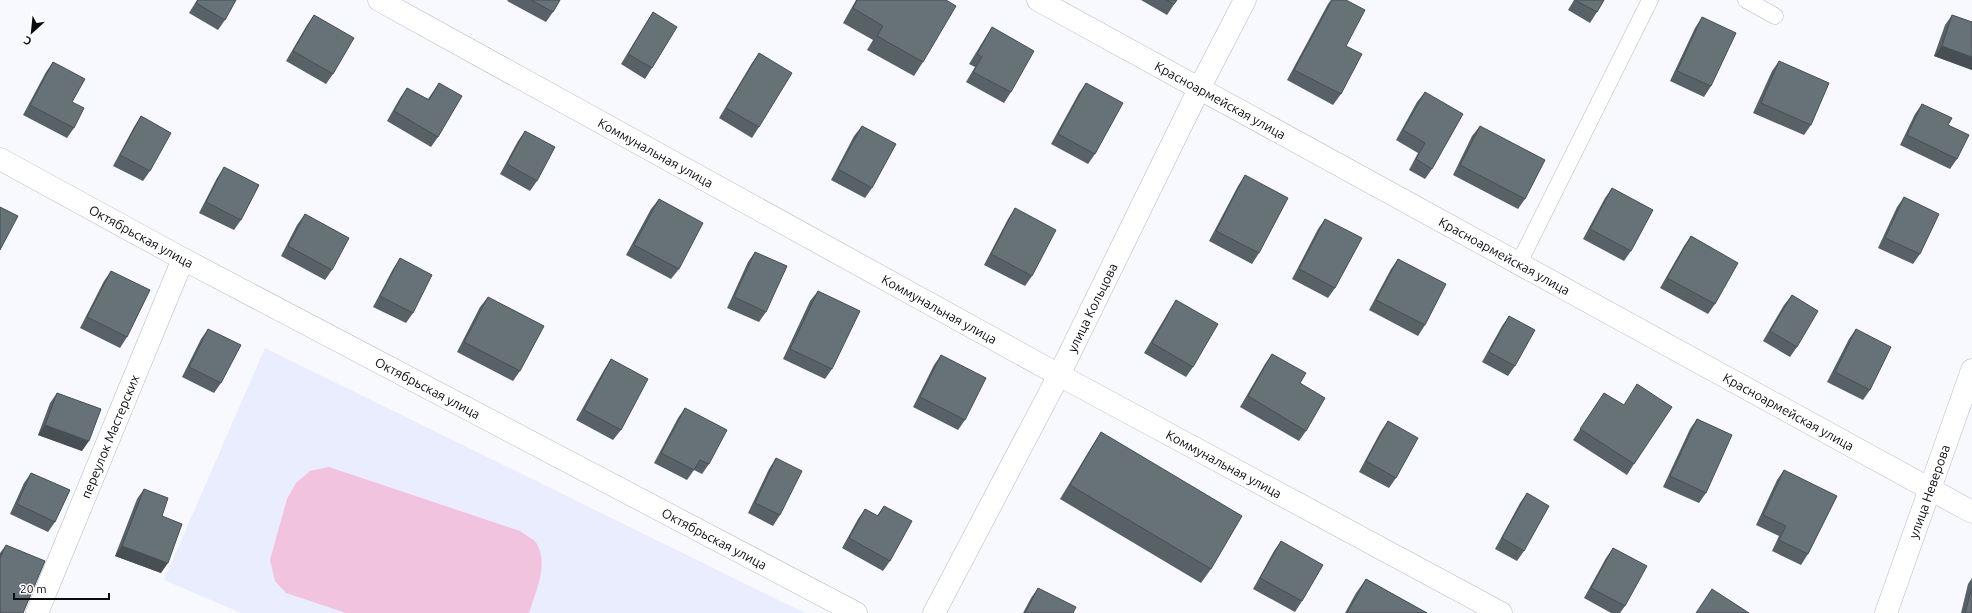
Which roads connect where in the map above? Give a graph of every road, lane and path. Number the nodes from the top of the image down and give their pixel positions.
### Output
1 (379, 0) edge
2 (1038, 0) edge
3 (1245, 0) edge
4 (1650, 0) edge
5 (1746, 0) edge
6 (1775, 16) dead end
7 (1200, 88) junction
8 (0, 159) edge
9 (183, 259) junction
10 (1519, 263) junction
11 (1972, 370) edge
12 (1059, 375) junction
13 (1930, 489) junction
14 (1972, 512) edge
15 (37, 613) edge
16 (856, 613) edge
17 (934, 613) edge
18 (1501, 613) edge
19 (1886, 613) edge

1 - 12 street, Коммунальная улица
2 - 7 street, Красноармейская улица
3 - 7 street, улица Кольцова
4 - 10 lane
5 - 6 lane
7 - 10 street, Красноармейская улица
7 - 12 street, улица Кольцова
8 - 9 street, Октябрьская улица
9 - 15 street, переулок Мастерских
9 - 16 street, Октябрьская улица
10 - 13 street, Красноармейская улица
11 - 13 street, улица Неверова
12 - 17 street, улица Кольцова
12 - 18 street, Коммунальная улица
13 - 14 street, Красноармейская улица
13 - 19 street, улица Неверова

